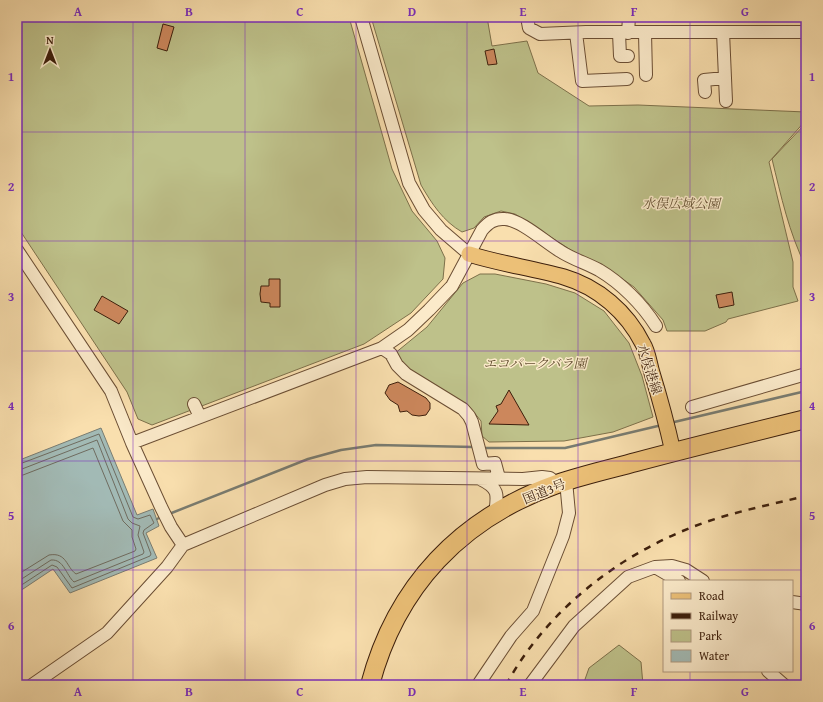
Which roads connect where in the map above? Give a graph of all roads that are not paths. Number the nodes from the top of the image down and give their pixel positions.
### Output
1 (361, 17) edge
2 (527, 17) edge
3 (629, 17) edge
4 (724, 32) junction
5 (806, 32) edge
6 (576, 33) junction
7 (624, 33) junction
8 (645, 33) junction
9 (620, 56) dead end
10 (646, 75) dead end
11 (725, 78) junction
12 (626, 79) dead end
13 (704, 82) dead end
14 (726, 101) dead end
15 (17, 250) edge
16 (469, 254) junction
17 (656, 326) dead end
18 (382, 348) junction
19 (806, 374) edge
20 (194, 404) dead end
21 (692, 407) dead end
22 (200, 417) junction
23 (806, 420) edge
24 (132, 443) junction
25 (672, 446) junction
26 (499, 478) junction
27 (480, 479) junction
28 (562, 483) junction
29 (494, 514) junction
30 (183, 545) junction
31 (655, 567) junction
32 (677, 580) edge
33 (701, 580) edge
34 (793, 602) edge
35 (806, 604) edge
36 (769, 672) edge
37 (32, 685) edge
38 (370, 685) edge
39 (478, 685) edge
40 (530, 685) edge
41 (784, 685) edge

1 - 16 street
2 - 6 street
3 - 7 street
4 - 5 street
4 - 8 street
4 - 11 street
6 - 7 street
6 - 12 street
7 - 8 street
7 - 9 street
8 - 10 street
11 - 13 street
11 - 14 street
15 - 24 street
16 - 17 street
16 - 18 street
16 - 25 main road, 水俣港線
18 - 22 street
18 - 26 street
19 - 21 street
20 - 22 street
22 - 24 street
23 - 25 highway, 国道3号
24 - 30 street
25 - 28 highway, 国道3号
26 - 27 street
26 - 28 street
27 - 29 street
27 - 30 street
28 - 29 highway, 国道3号
28 - 39 street
29 - 38 highway, 国道3号
30 - 37 street
31 - 32 street
31 - 33 street
31 - 40 street
34 - 35 street
36 - 41 street

